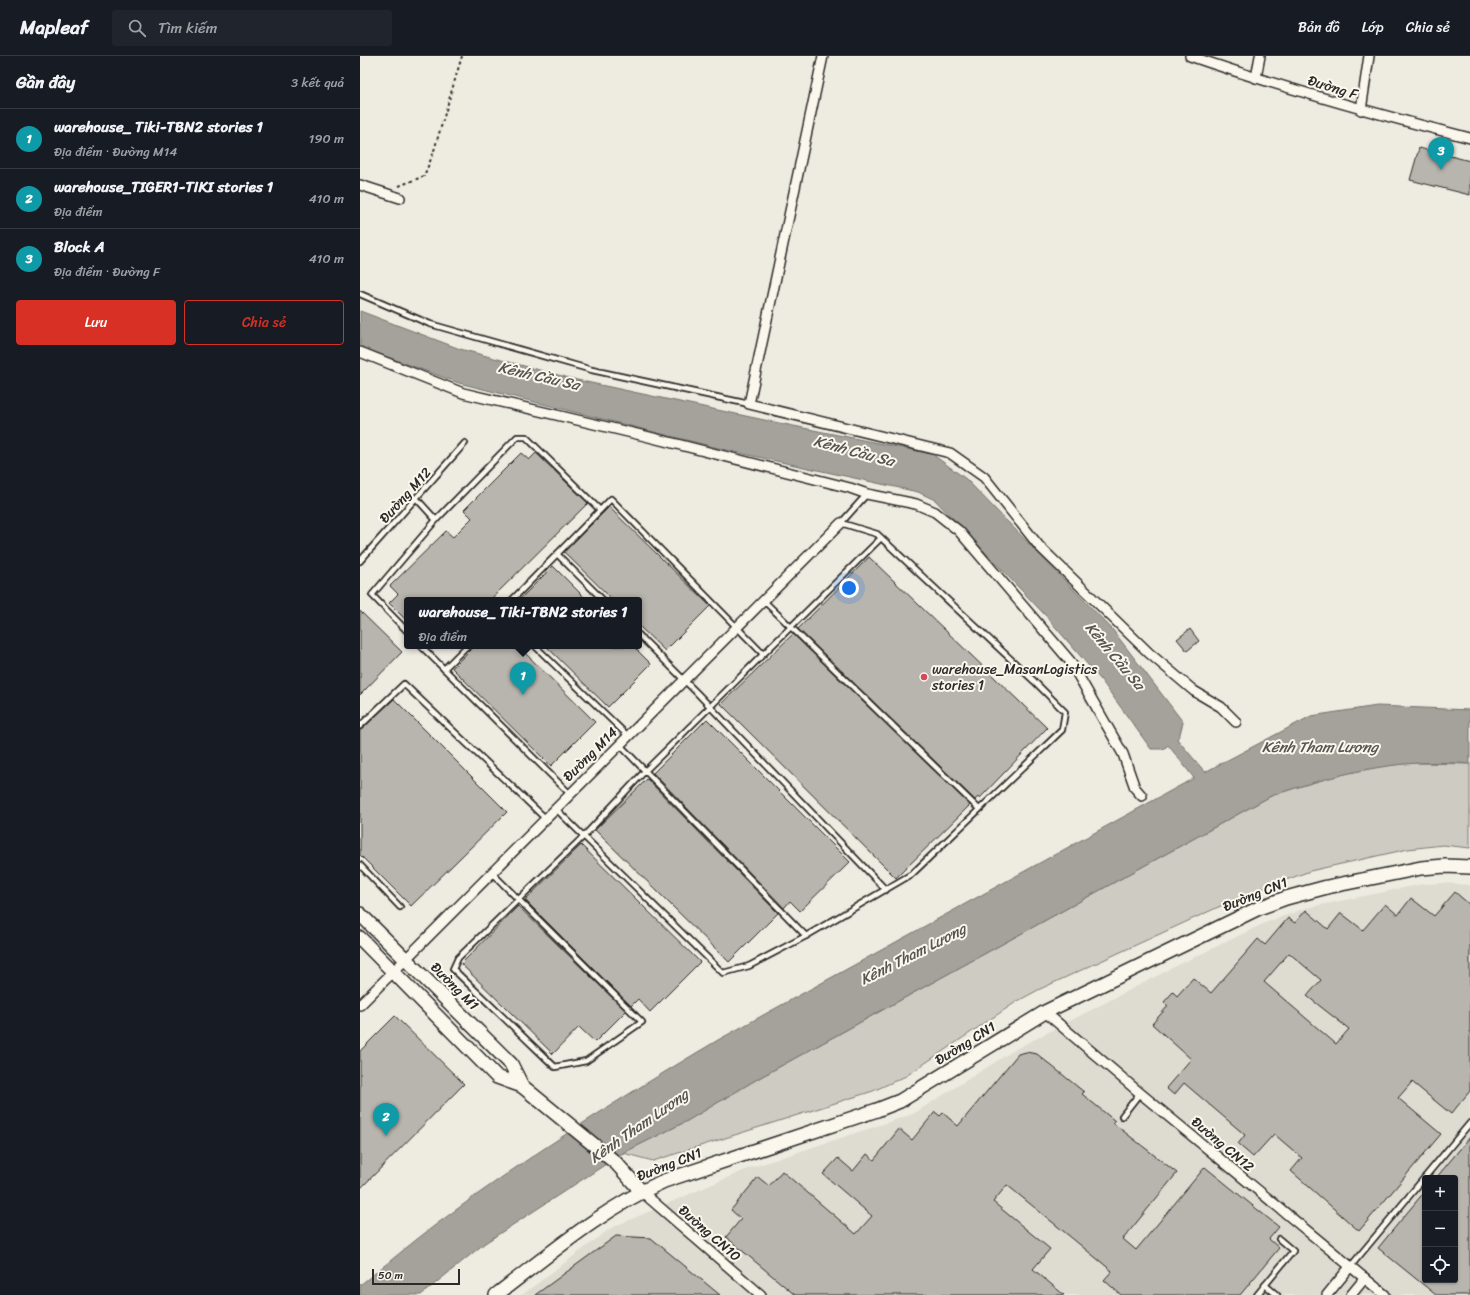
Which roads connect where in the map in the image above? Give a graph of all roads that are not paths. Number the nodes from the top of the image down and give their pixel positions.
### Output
1 (823, 56) edge
2 (1190, 56) edge
3 (1260, 56) edge
4 (1369, 56) edge
5 (1256, 78) junction
6 (1360, 110) junction
7 (1470, 138) edge
8 (360, 185) edge
9 (400, 198) dead end
10 (360, 294) edge
11 (360, 352) edge
12 (749, 404) junction
13 (465, 443) dead end
14 (867, 494) junction
15 (416, 498) junction
16 (600, 510) junction
17 (436, 520) junction
18 (841, 522) junction
19 (881, 538) junction
20 (557, 554) junction
21 (360, 561) edge
22 (515, 597) edge
23 (600, 597) edge
24 (764, 600) junction
25 (790, 626) junction
26 (737, 627) junction
27 (404, 628) edge
28 (642, 638) edge
29 (424, 649) edge
30 (464, 649) edge
31 (538, 649) edge
32 (763, 654) junction
33 (444, 669) junction
34 (684, 680) junction
35 (711, 707) junction
36 (1236, 722) dead end
37 (360, 726) edge
38 (628, 736) junction
39 (620, 744) junction
40 (644, 771) junction
41 (570, 794) junction
42 (1142, 796) dead end
43 (556, 809) junction
44 (979, 809) junction
45 (546, 819) junction
46 (584, 836) junction
47 (360, 865) edge
48 (1470, 867) edge
49 (492, 873) junction
50 (886, 890) junction
51 (518, 899) junction
52 (400, 907) dead end
53 (360, 914) edge
54 (806, 936) junction
55 (360, 938) edge
56 (406, 960) junction
57 (393, 972) junction
58 (360, 1005) edge
59 (1045, 1012) junction
60 (522, 1086) junction
61 (1140, 1093) junction
62 (1122, 1116) dead end
63 (1470, 1123) edge
64 (641, 1191) junction
65 (1279, 1239) dead end
66 (1350, 1267) junction
67 (1365, 1278) junction
68 (1265, 1285) junction
69 (496, 1295) edge
70 (761, 1295) edge
71 (1257, 1295) edge
72 (1277, 1295) edge
73 (1327, 1295) edge
74 (1351, 1295) edge
75 (1385, 1295) edge

1 - 12 street
2 - 5 street, Đường F
3 - 5 street
4 - 6 street
5 - 6 street, Đường F
6 - 7 street, Đường F
8 - 9 street
10 - 12 lane
11 - 14 street
12 - 36 street
13 - 15 lane, Đường M12
14 - 18 lane
14 - 42 street
15 - 17 lane
15 - 21 lane, Đường M12
16 - 17 lane
16 - 20 lane
16 - 26 lane
17 - 27 lane
18 - 19 lane
18 - 24 street, Đường M14
19 - 25 lane
19 - 44 lane
20 - 22 lane
20 - 23 lane
24 - 25 lane
24 - 26 street, Đường M14
25 - 32 lane
25 - 44 lane
26 - 32 lane
26 - 34 street, Đường M14
28 - 34 lane
29 - 33 lane
30 - 33 lane
31 - 38 lane
32 - 35 lane
33 - 41 lane
34 - 35 lane
34 - 38 street, Đường M14
35 - 40 lane
35 - 50 lane
37 - 45 lane
38 - 39 street, Đường M14
39 - 40 lane
39 - 41 street, Đường M14
40 - 46 lane
40 - 54 lane
41 - 43 street, Đường M14
43 - 45 street, Đường M14
43 - 46 lane
44 - 50 lane
45 - 49 street, Đường M14
46 - 51 lane
46 - 54 lane
47 - 52 lane
48 - 59 street, Đường CN1
49 - 51 lane
49 - 56 street, Đường M14
50 - 54 lane
51 - 51 lane
53 - 56 street, Đường M1
55 - 57 street, Đường M1
56 - 57 street, Đường M14
56 - 60 street, Đường M1
57 - 58 street, Đường M14
57 - 60 street, Đường M1
59 - 61 street, Đường CN12
59 - 64 street, Đường CN1
60 - 64 street, Đường M1
61 - 62 lane
61 - 66 street, Đường CN12
63 - 66 lane
64 - 69 street, Đường CN1
64 - 70 street, Đường CN10
65 - 68 lane
66 - 67 street, Đường CN12
66 - 73 street
67 - 74 street
67 - 75 street, Đường CN12
68 - 71 lane
68 - 72 lane

